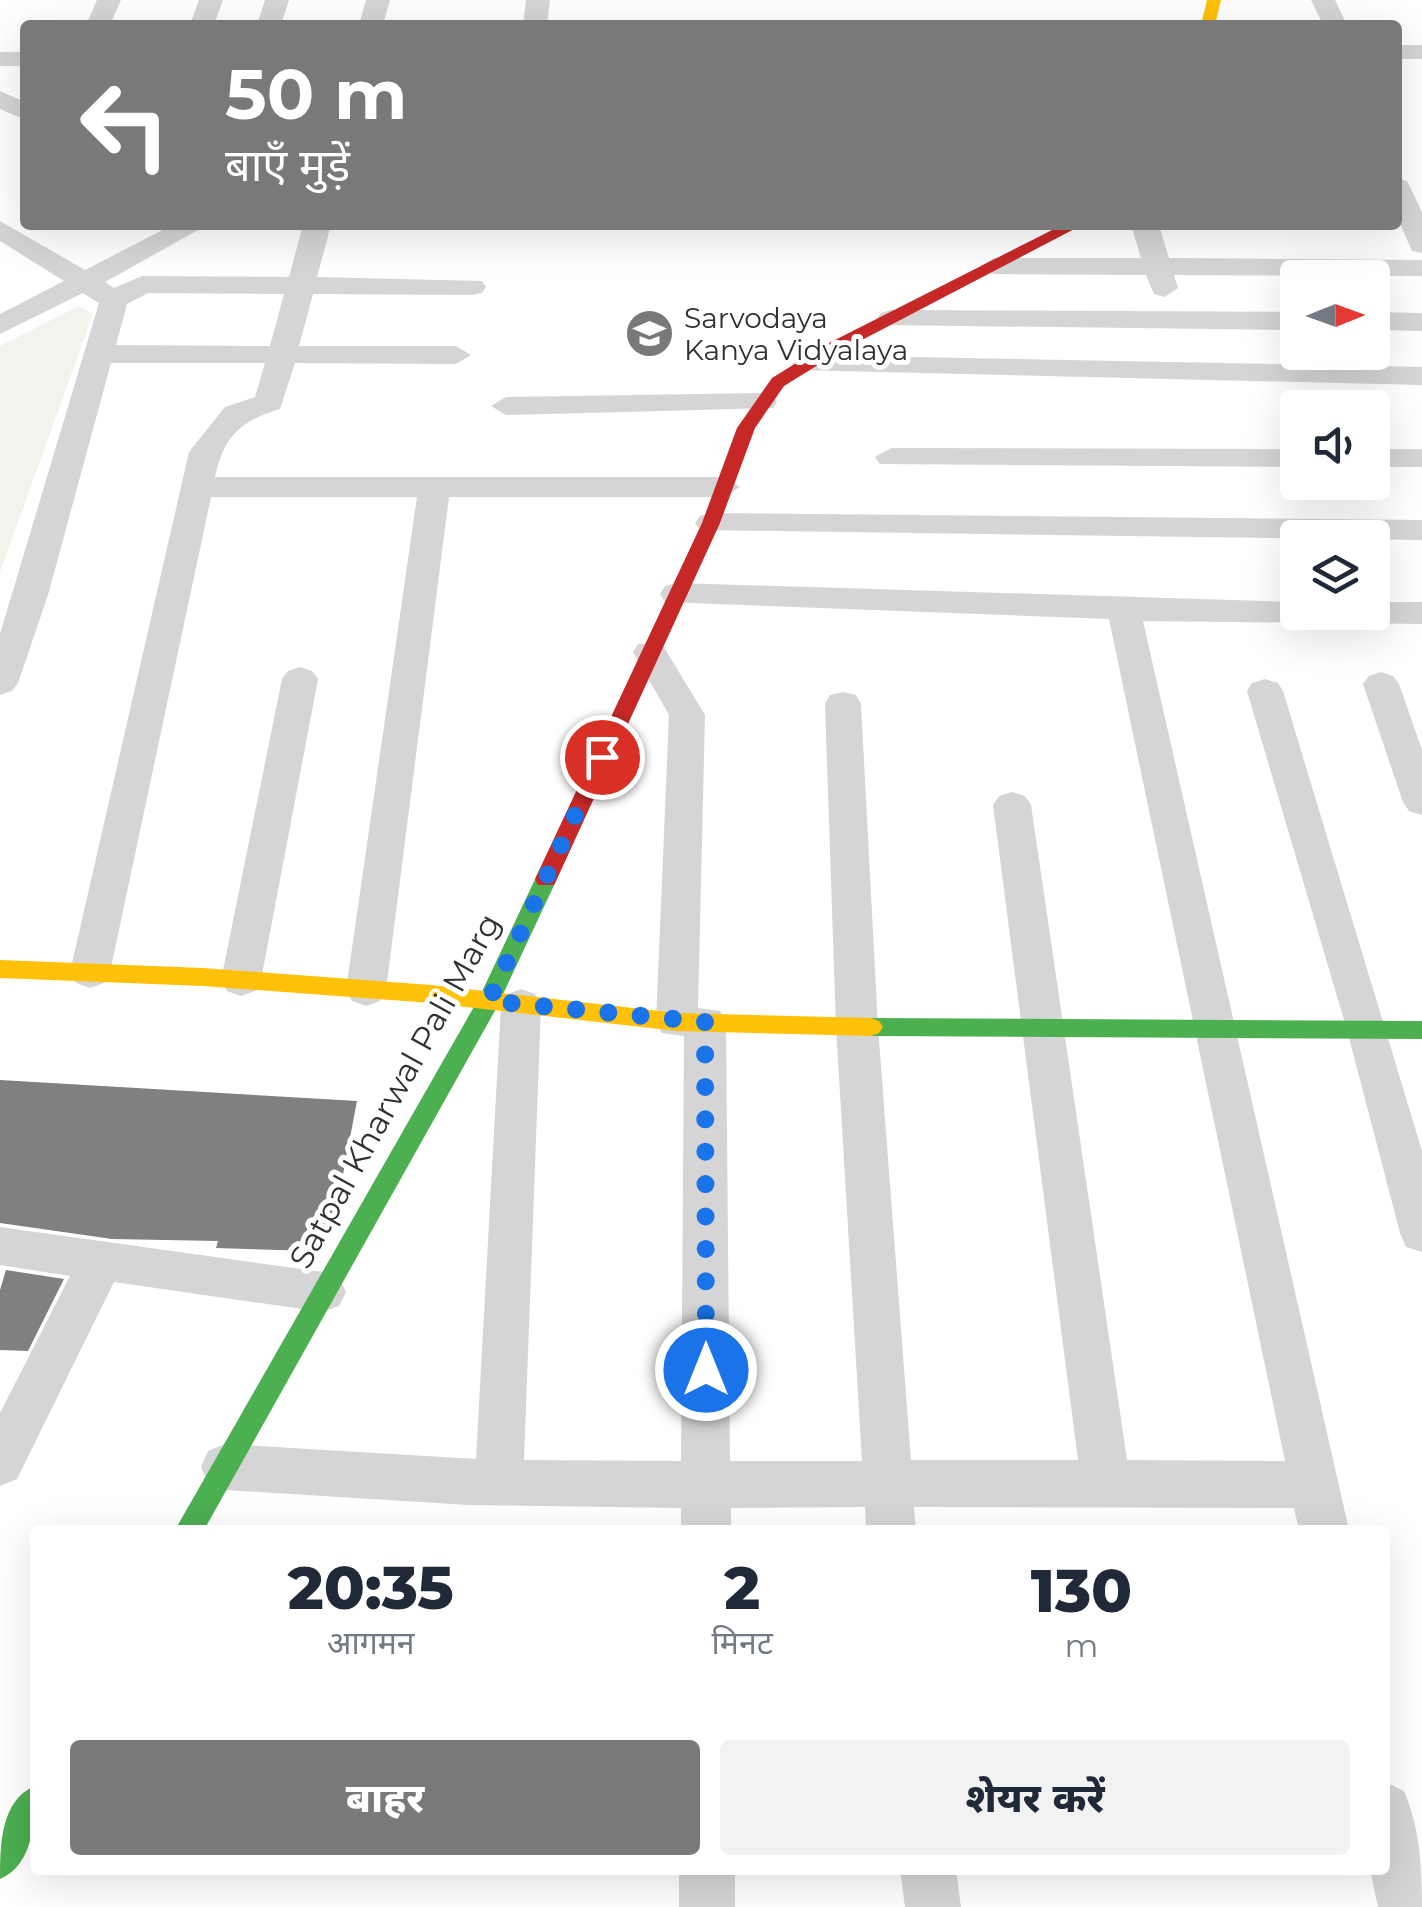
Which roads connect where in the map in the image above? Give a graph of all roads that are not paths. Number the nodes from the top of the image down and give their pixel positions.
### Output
1 (1405, 198) edge
2 (0, 228) edge
3 (182, 230) edge
4 (316, 230) edge
5 (1064, 230) edge
6 (1146, 230) edge
7 (1422, 245) edge
8 (994, 266) junction
9 (1157, 267) junction
10 (1422, 268) edge
11 (86, 282) junction
12 (301, 286) junction
13 (472, 287) dead end
14 (114, 300) junction
15 (891, 319) junction
16 (1173, 320) junction
17 (1280, 321) edge
18 (1390, 321) edge
19 (1422, 322) edge
20 (0, 325) edge
21 (283, 352) junction
22 (99, 354) junction
23 (456, 355) dead end
24 (807, 364) junction
25 (1422, 376) edge
26 (762, 402) junction
27 (506, 406) dead end
28 (891, 457) dead end
29 (1280, 458) edge
30 (1390, 458) edge
31 (1422, 458) edge
32 (197, 487) junction
33 (724, 487) junction
34 (434, 488) junction
35 (711, 522) junction
36 (1422, 530) edge
37 (31, 594) junction
38 (677, 594) junction
39 (1124, 610) junction
40 (1422, 612) edge
41 (0, 614) edge
42 (650, 652) junction
43 (300, 679) dead end
44 (0, 683) edge
45 (1381, 684) dead end
46 (1265, 691) dead end
47 (843, 704) dead end
48 (1422, 802) edge
49 (1012, 805) dead end
50 (0, 969) edge
51 (90, 972) junction
52 (240, 980) junction
53 (366, 990) junction
54 (505, 1003) junction
55 (691, 1022) junction
56 (857, 1027) junction
57 (1042, 1029) junction
58 (1218, 1029) junction
59 (1368, 1030) junction
60 (1422, 1030) edge
61 (1422, 1233) edge
62 (0, 1246) edge
63 (101, 1261) junction
64 (322, 1292) junction
65 (0, 1463) edge
66 (225, 1467) junction
67 (1105, 1480) junction
68 (499, 1483) junction
69 (1319, 1507) edge
70 (706, 1508) edge
71 (888, 1508) edge
72 (192, 1525) edge
73 (30, 1811) edge
74 (1390, 1833) edge
75 (0, 1863) edge
76 (706, 1875) edge
77 (929, 1875) edge
78 (706, 1907) edge
79 (932, 1907) edge
80 (1406, 1907) edge

1 - 7 street
2 - 11 street
3 - 11 street
4 - 12 street
5 - 8 street, Satpal Kharwal Pali Marg
6 - 9 street
8 - 9 street
8 - 15 street, Satpal Kharwal Pali Marg
9 - 10 street
9 - 16 street
11 - 14 street
11 - 20 street
12 - 13 street
12 - 14 street
12 - 21 street
14 - 22 street
15 - 16 street
15 - 24 street, Satpal Kharwal Pali Marg
16 - 17 street
18 - 19 street
21 - 22 street
21 - 23 street
21 - 32 street
22 - 37 street
24 - 25 street
24 - 26 street, Satpal Kharwal Pali Marg
26 - 27 street
26 - 33 street, Satpal Kharwal Pali Marg
28 - 29 street
30 - 31 street
32 - 34 street
32 - 51 street
33 - 34 street
33 - 35 street, Satpal Kharwal Pali Marg
34 - 53 street
35 - 36 street
35 - 38 street, Satpal Kharwal Pali Marg
37 - 41 street
37 - 44 street
38 - 39 street
38 - 42 street, Satpal Kharwal Pali Marg
39 - 40 street
39 - 58 street
42 - 54 street, Satpal Kharwal Pali Marg
42 - 55 street
43 - 52 street
45 - 48 street
46 - 59 street
47 - 56 street
49 - 57 street
50 - 51 street
51 - 52 street
52 - 53 street
53 - 54 street
54 - 55 street
54 - 64 street, Satpal Kharwal Pali Marg
54 - 68 street
55 - 56 street
55 - 70 street
56 - 57 street
56 - 71 street
57 - 58 street
57 - 67 street
58 - 59 street
58 - 69 street
59 - 60 street
59 - 61 street
62 - 63 street
63 - 64 street
63 - 65 street
64 - 66 street, Satpal Kharwal Pali Marg
66 - 68 street
66 - 72 street, Satpal Kharwal Pali Marg
67 - 69 street
67 - 71 street
68 - 70 street
70 - 71 street
73 - 75 street
74 - 80 street
76 - 78 street
77 - 79 street

